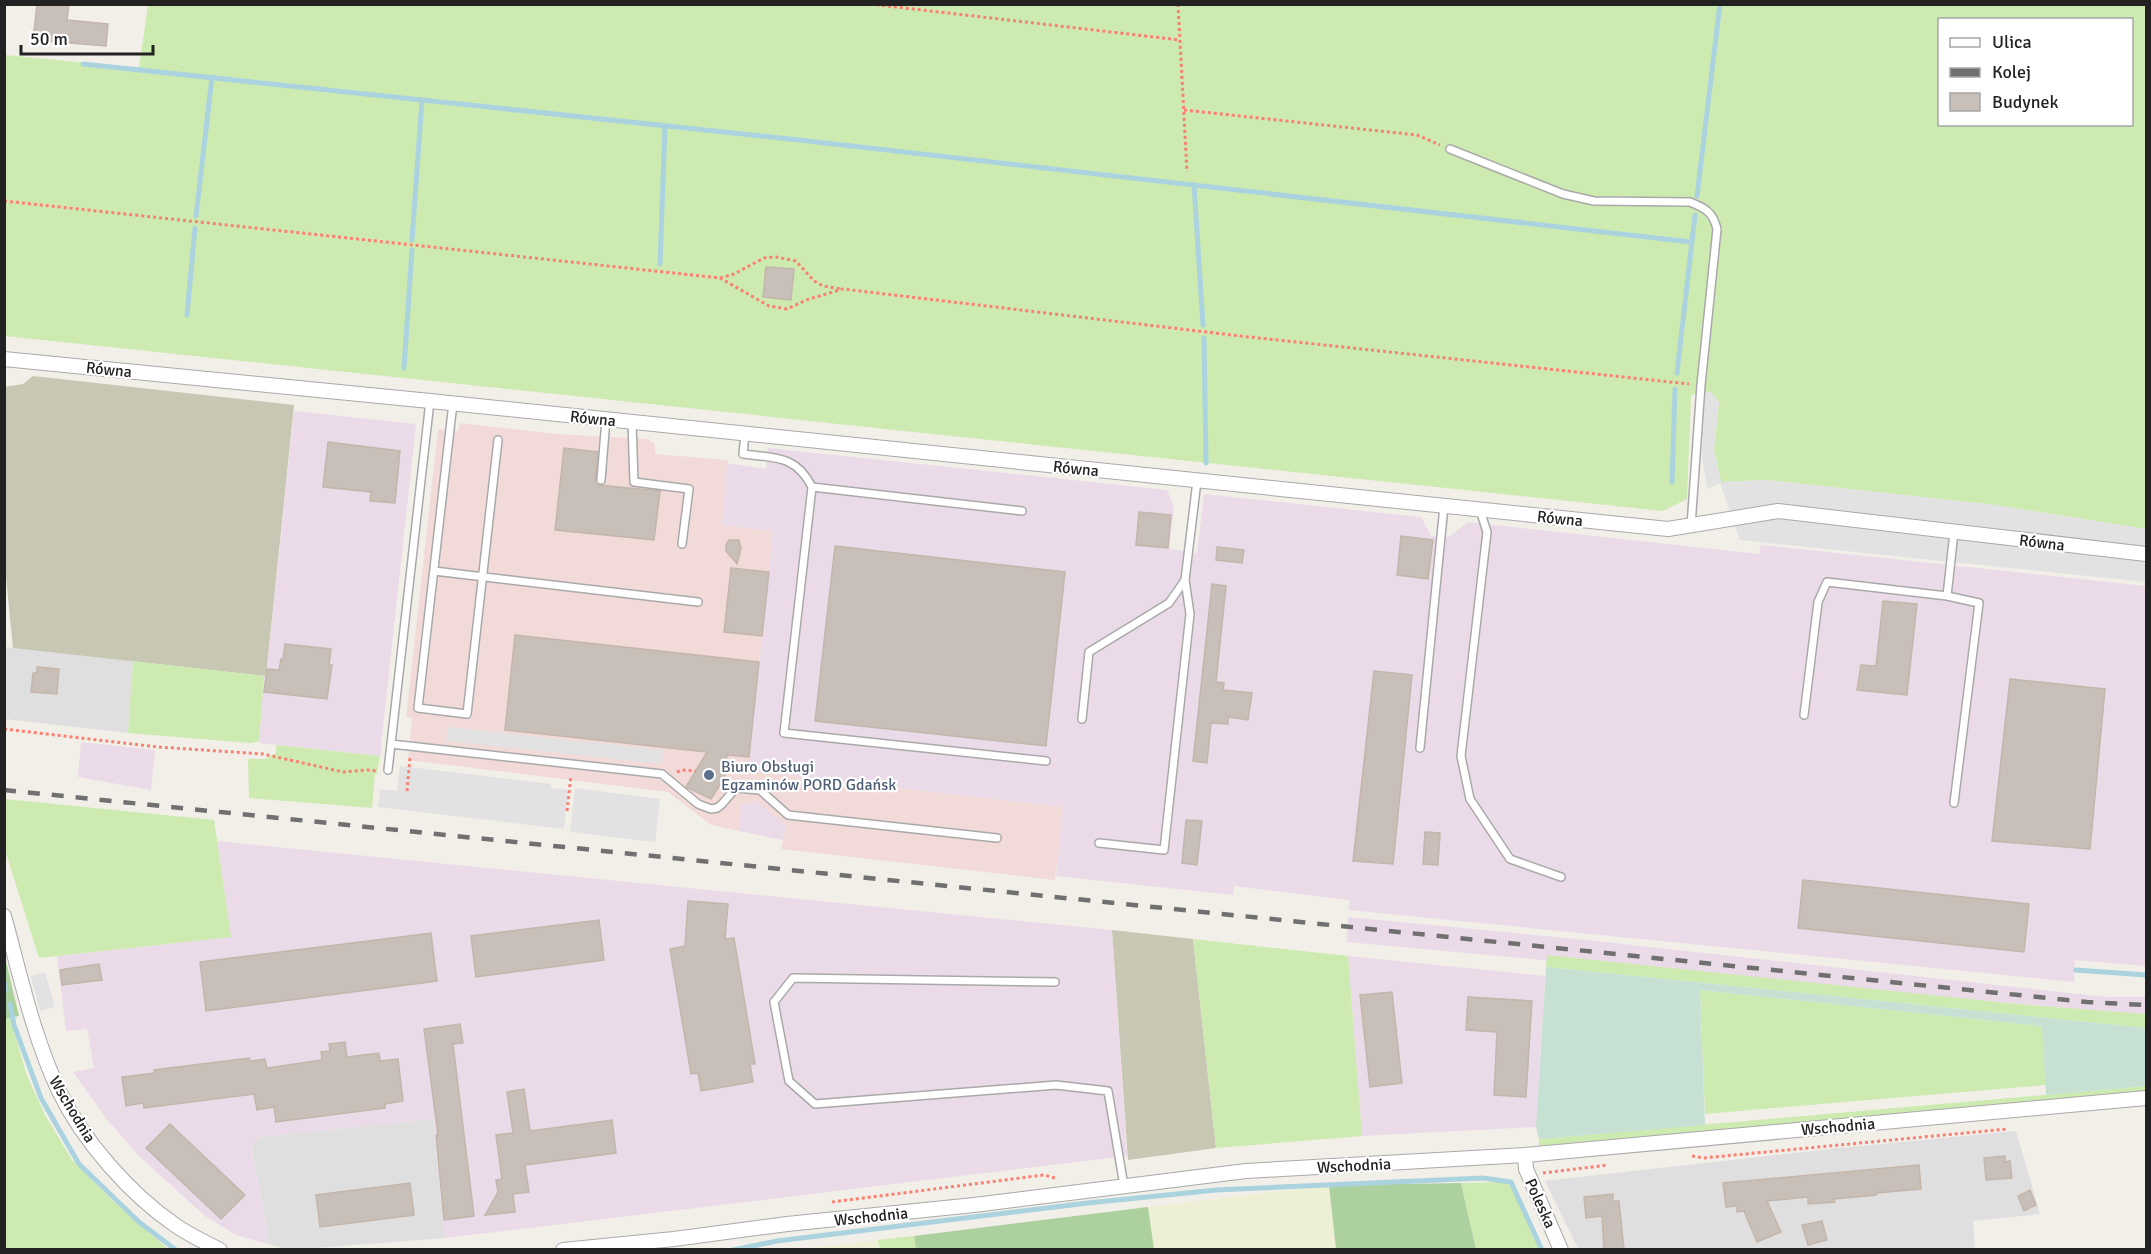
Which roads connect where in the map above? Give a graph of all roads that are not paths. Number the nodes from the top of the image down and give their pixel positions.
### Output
1 (1450, 149) road end
2 (4, 359) edge
3 (430, 401) junction
4 (453, 403) junction
5 (606, 419) junction
6 (632, 422) junction
7 (745, 434) junction
8 (498, 440) dead end
9 (601, 480) dead end
10 (1197, 481) junction
11 (812, 487) junction
12 (1444, 506) junction
13 (1480, 510) junction
14 (1022, 511) dead end
15 (1692, 525) junction
16 (1954, 532) junction
17 (682, 544) dead end
18 (2146, 554) edge
19 (434, 571) junction
20 (482, 577) junction
21 (1185, 580) junction
22 (1947, 596) junction
23 (698, 602) dead end
24 (1804, 715) dead end
25 (1082, 718) dead end
26 (391, 744) junction
27 (1420, 748) dead end
28 (1046, 761) dead end
29 (388, 770) dead end
30 (1954, 803) dead end
31 (997, 838) dead end
32 (1099, 843) dead end
33 (1561, 877) dead end
34 (4, 916) edge
35 (1054, 982) dead end
36 (2146, 1098) edge
37 (1525, 1155) junction
38 (1124, 1186) junction
39 (220, 1250) edge
40 (563, 1250) edge
41 (1562, 1250) edge

1 - 15 lane
2 - 3 street, Równa
3 - 4 street, Równa
3 - 26 lane
4 - 5 street, Równa
4 - 19 lane
5 - 6 street, Równa
5 - 9 lane
6 - 7 street, Równa
6 - 17 lane
7 - 10 street, Równa
7 - 11 lane
8 - 20 lane
10 - 12 street, Równa
10 - 21 lane
11 - 14 lane
11 - 28 lane
12 - 13 street, Równa
12 - 27 lane
13 - 15 street, Równa
13 - 33 lane
15 - 16 street, Równa
16 - 18 street, Równa
16 - 22 lane
19 - 20 lane
19 - 20 lane
20 - 23 lane
21 - 25 lane
21 - 32 lane
22 - 24 lane
22 - 30 lane
26 - 29 lane
26 - 31 lane
34 - 39 street, Wschodnia
35 - 38 lane
36 - 37 street, Wschodnia
37 - 38 street, Wschodnia
37 - 41 street, Poleska
38 - 40 street, Wschodnia

